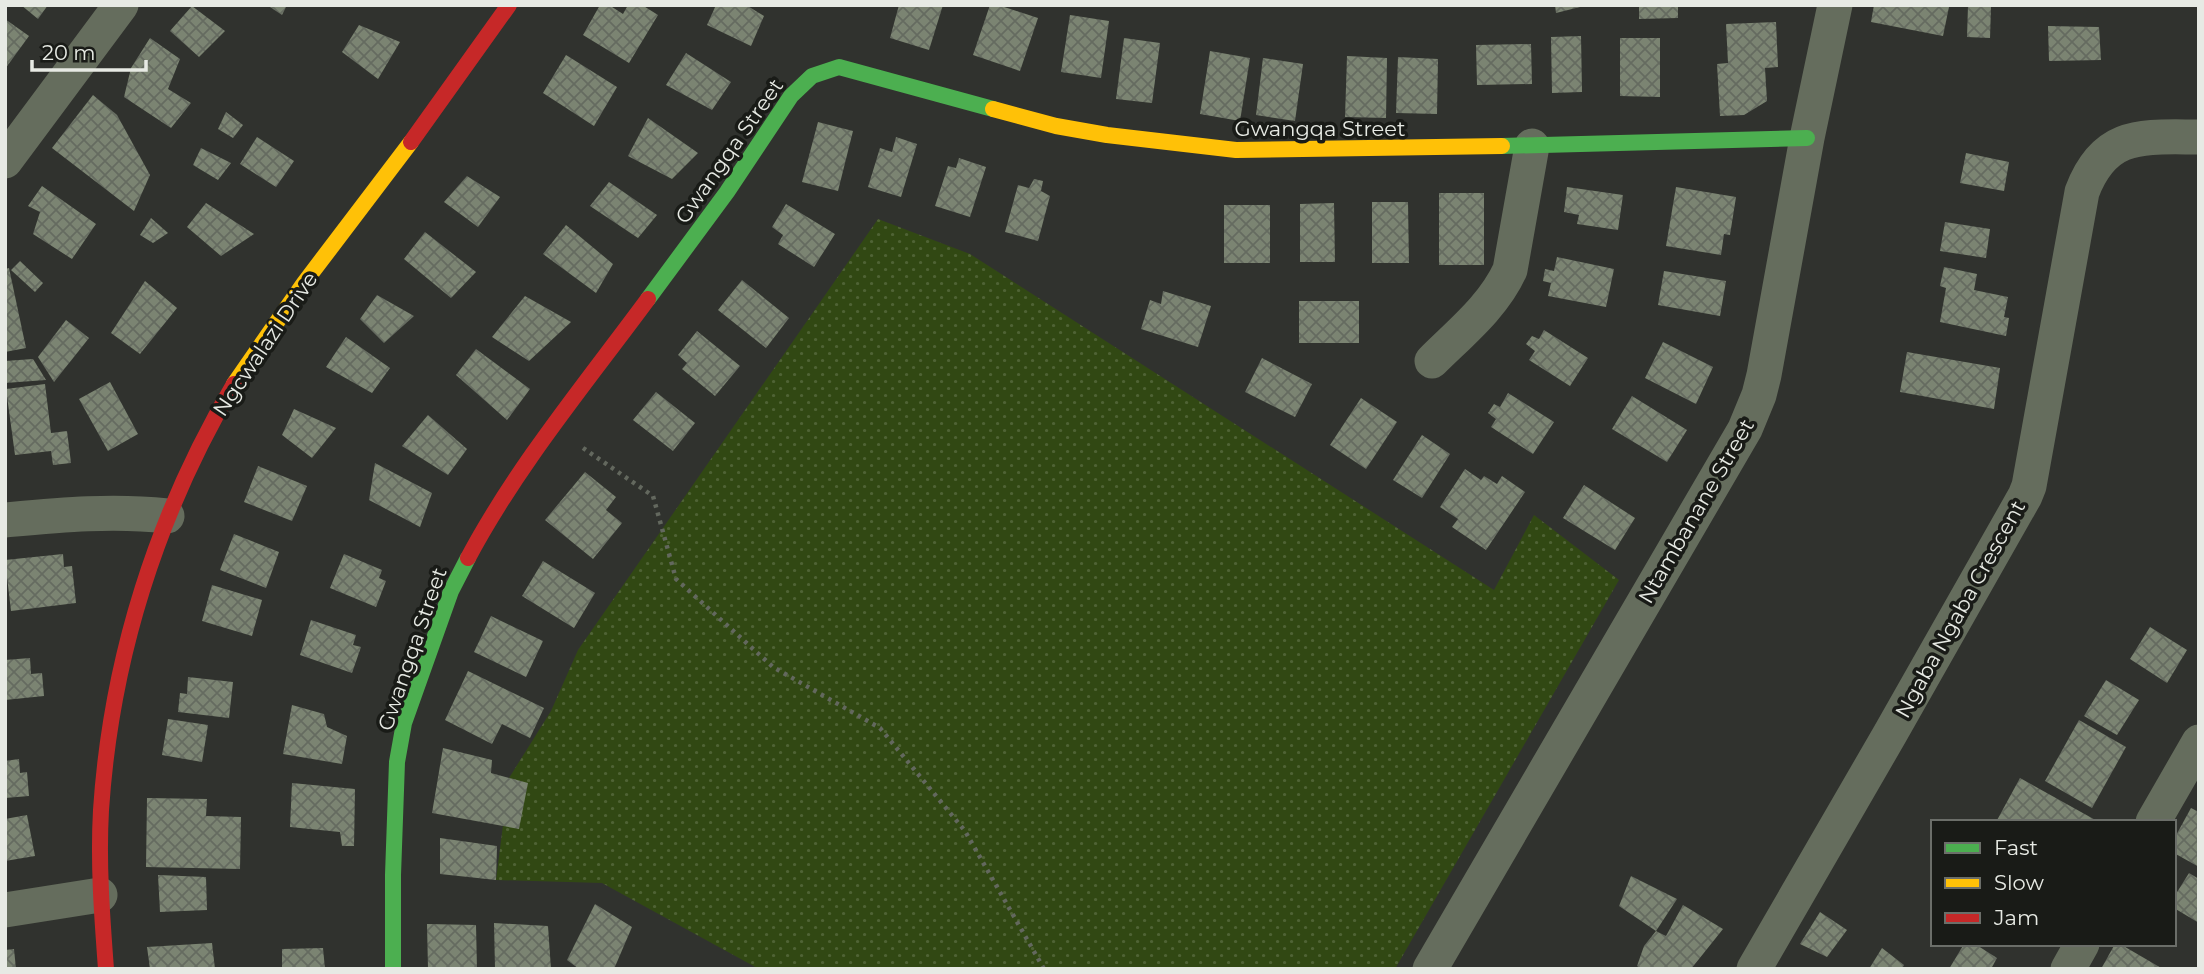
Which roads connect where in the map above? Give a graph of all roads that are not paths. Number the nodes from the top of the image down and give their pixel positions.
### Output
1 (121, 5) edge
2 (509, 5) edge
3 (1835, 5) edge
4 (2199, 137) edge
5 (1807, 138) junction
6 (1532, 146) junction
7 (5, 161) edge
8 (1432, 361) dead end
9 (167, 516) junction
10 (5, 520) edge
11 (2199, 742) edge
12 (2154, 820) edge
13 (100, 895) junction
14 (5, 910) edge
15 (2081, 946) edge
16 (106, 969) edge
17 (393, 969) edge
18 (1430, 969) edge
19 (1754, 969) edge
20 (2068, 969) edge

1 - 7 street
2 - 9 street, Ngcwalazi Drive
3 - 5 street, Ntambanane Street
4 - 19 street, Ngaba Ngaba Crescent
5 - 6 street, Gwangqa Street
5 - 18 street, Ntambanane Street
6 - 8 street
6 - 17 street, Gwangqa Street
9 - 10 street
9 - 13 street, Ngcwalazi Drive
11 - 12 street
13 - 14 street
13 - 16 street, Ngcwalazi Drive
15 - 20 street

